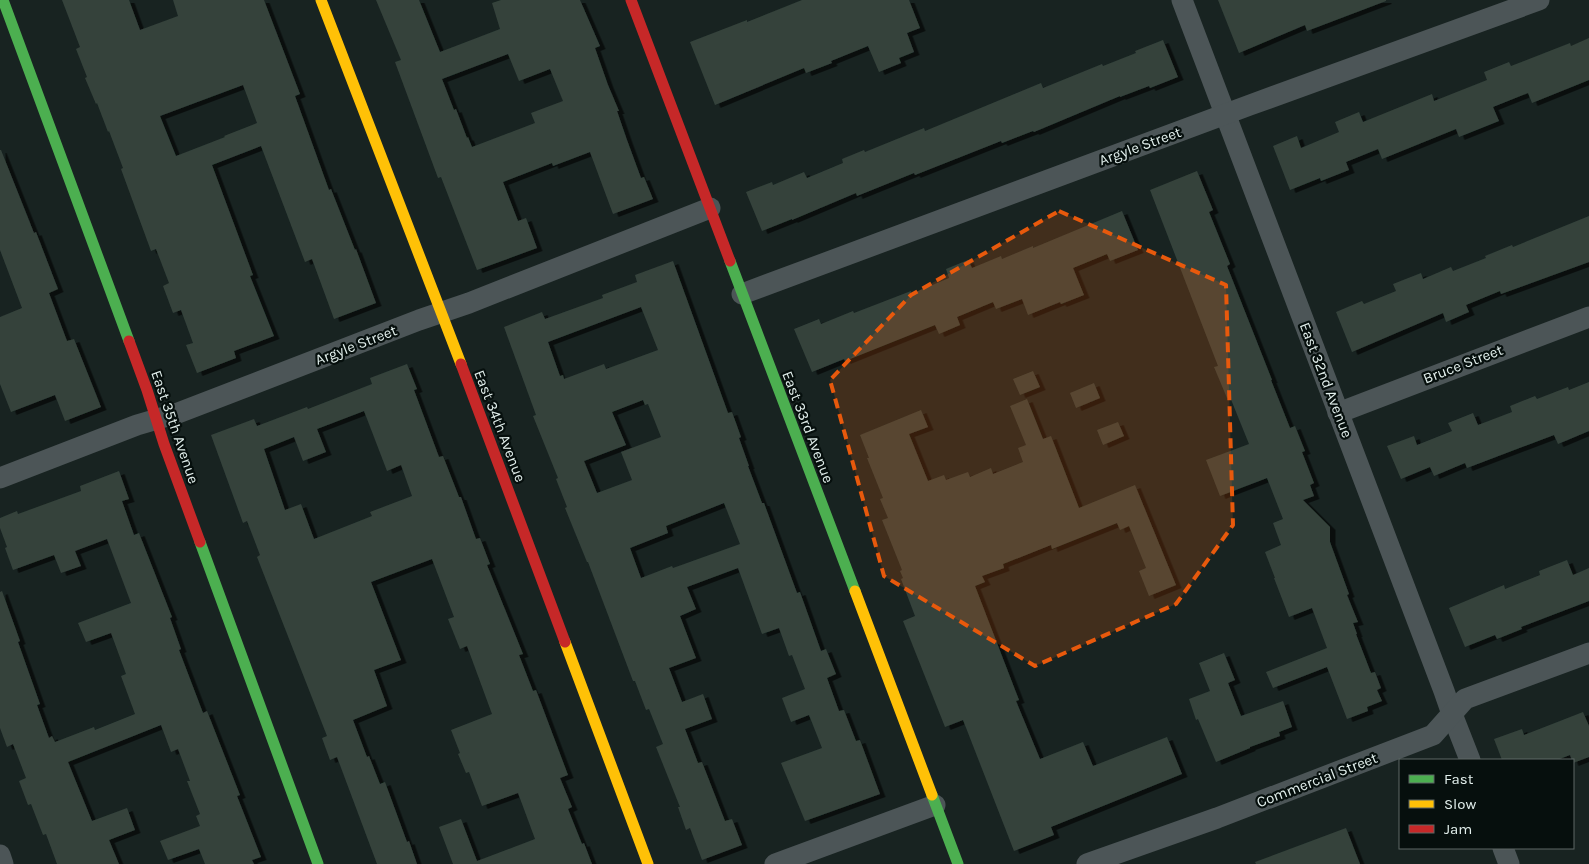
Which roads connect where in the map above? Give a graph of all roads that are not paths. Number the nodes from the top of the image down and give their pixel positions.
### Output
1 (3, 0) edge
2 (321, 0) edge
3 (1182, 0) edge
4 (1539, 0) edge
5 (635, 1) edge
6 (1225, 115) junction
7 (710, 208) junction
8 (742, 294) junction
9 (441, 313) junction
10 (1589, 317) edge
11 (1338, 412) junction
12 (156, 420) junction
13 (0, 478) edge
14 (1589, 653) edge
15 (1452, 714) junction
16 (1470, 759) edge
17 (935, 804) junction
18 (1503, 849) edge
19 (0, 855) edge
20 (3, 864) edge
21 (318, 864) edge
22 (648, 864) edge
23 (775, 864) edge
24 (958, 864) edge
25 (1087, 864) edge
26 (1509, 864) edge

1 - 12 street, East 35th Avenue
2 - 9 street, East 34th Avenue
3 - 6 street, East 32nd Avenue
4 - 6 street, Argyle Street
5 - 7 street, East 33rd Avenue
6 - 8 street, Argyle Street
6 - 11 street, East 32nd Avenue
7 - 8 street, East 33rd Avenue
7 - 9 street, Argyle Street
8 - 17 street, East 33rd Avenue
9 - 12 street, Argyle Street
9 - 22 street, East 34th Avenue
10 - 11 street, Bruce Street
11 - 15 street, East 32nd Avenue
12 - 13 street, Argyle Street
12 - 21 street, East 35th Avenue
14 - 15 street, Commercial Street
15 - 16 street, East 32nd Avenue
15 - 25 street, Commercial Street
17 - 23 street
17 - 24 street, East 33rd Avenue
18 - 26 street
19 - 20 street

